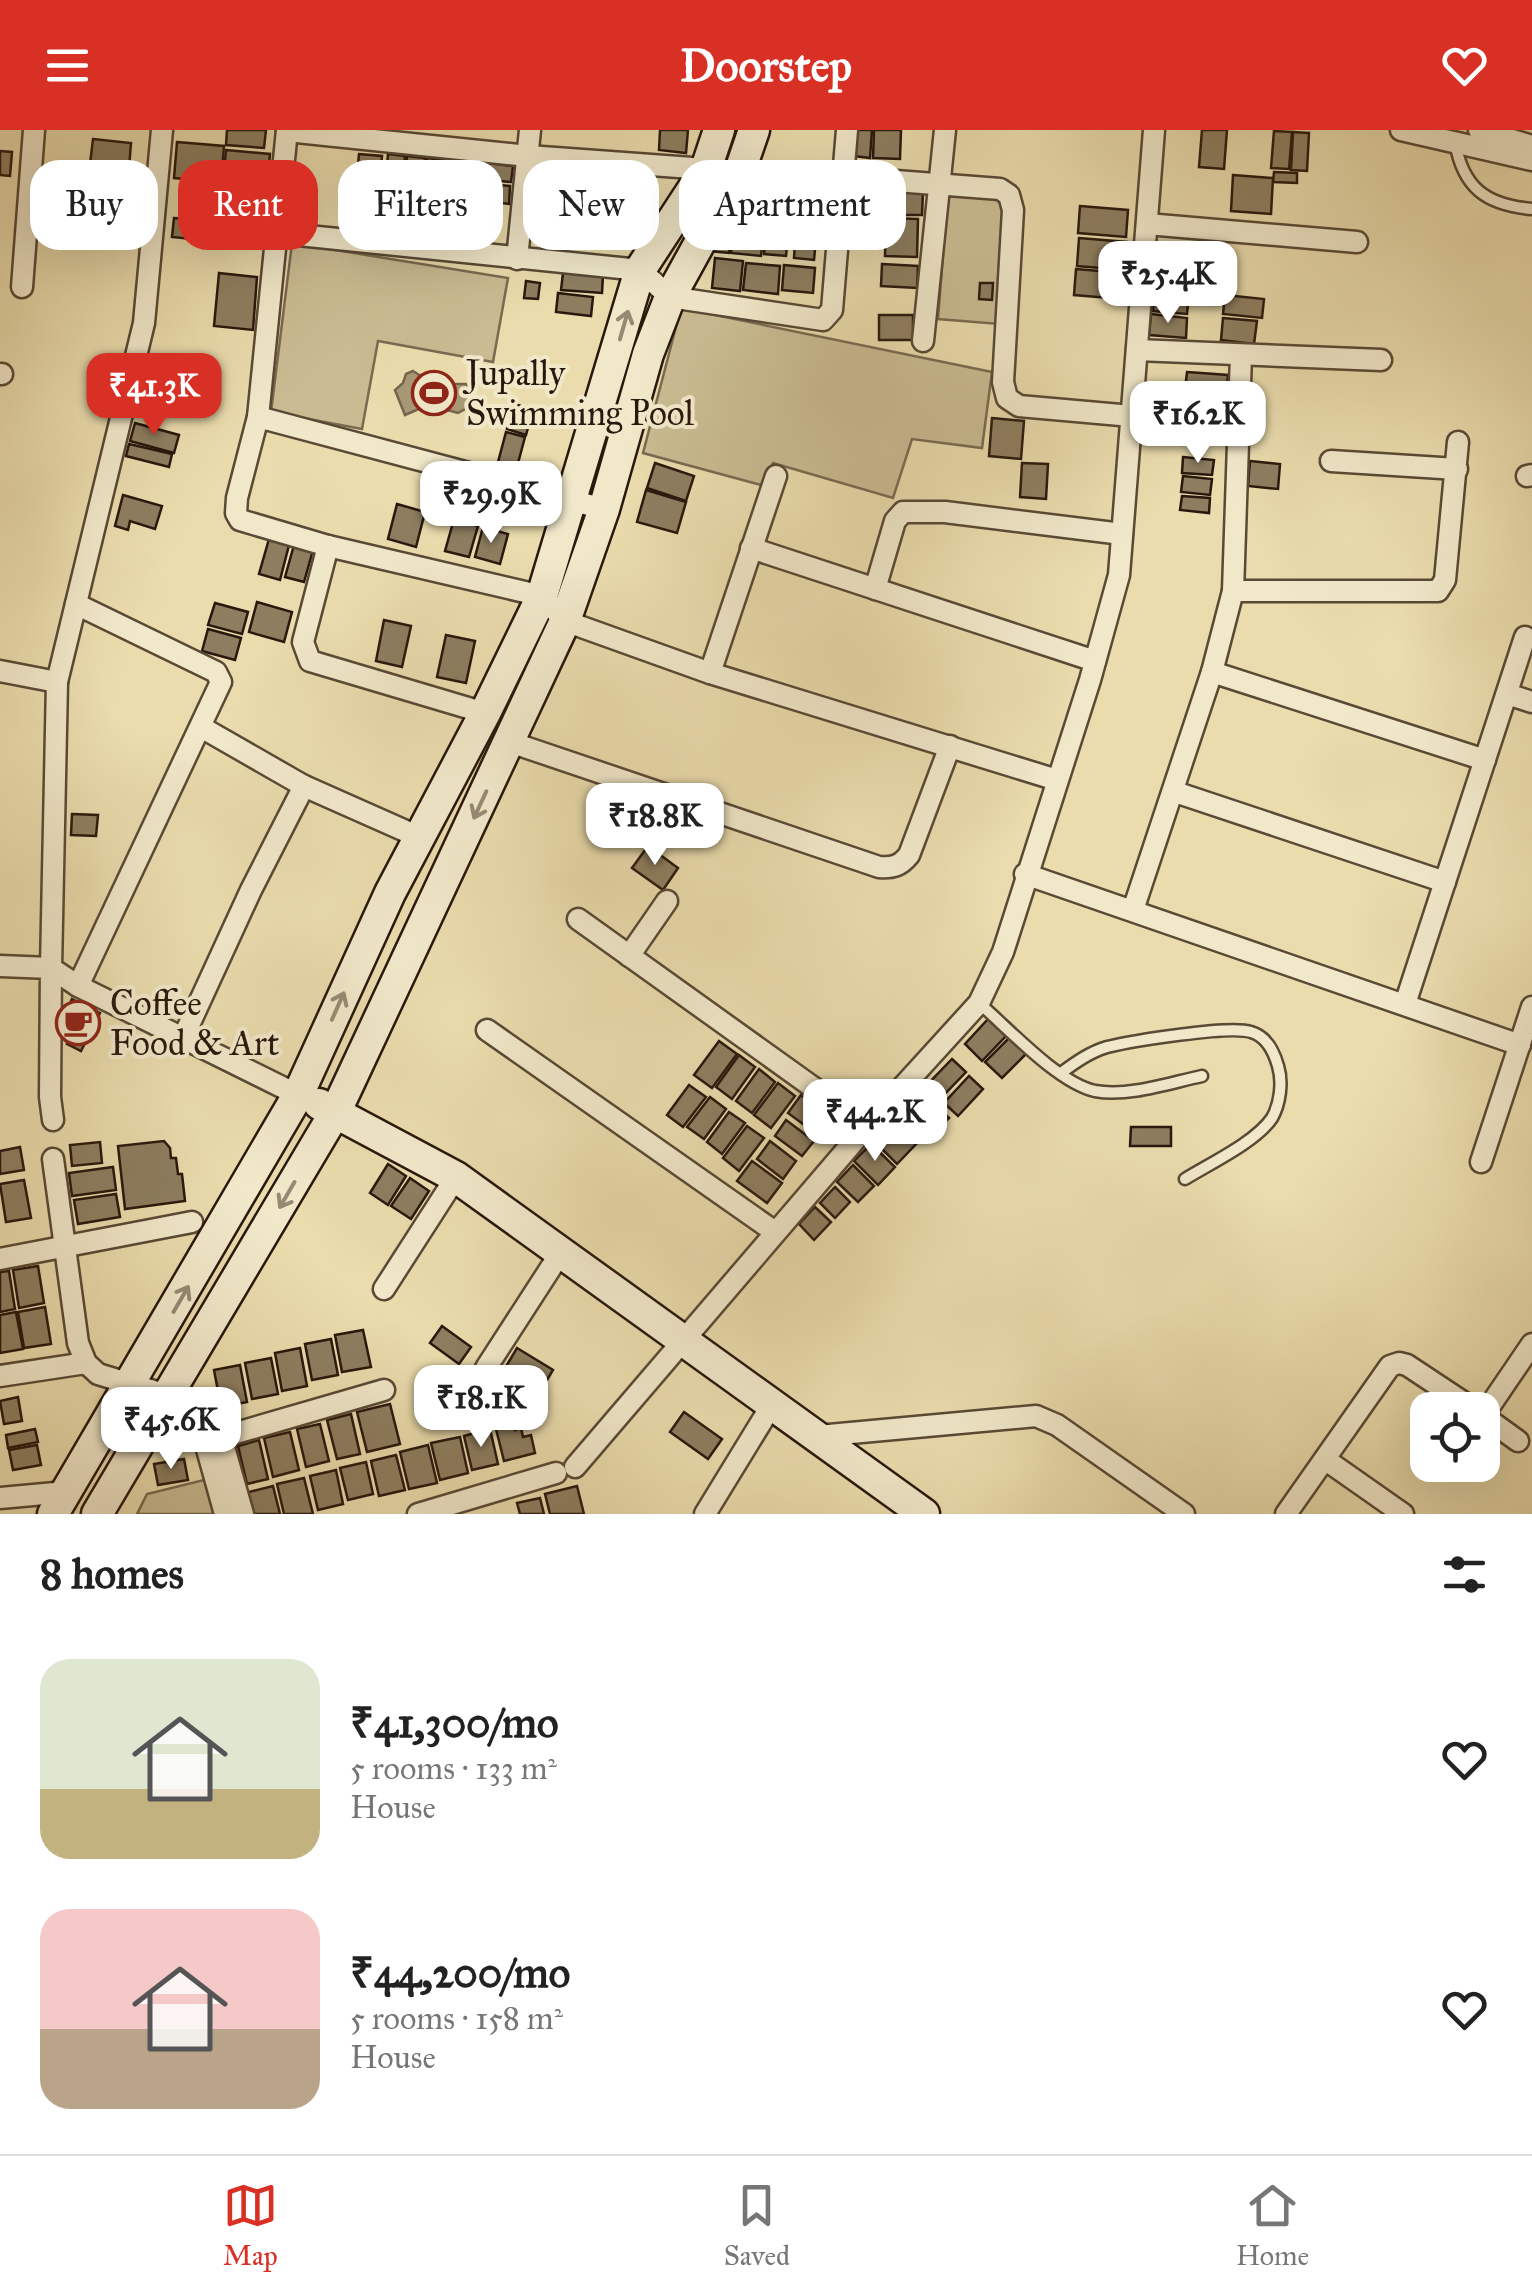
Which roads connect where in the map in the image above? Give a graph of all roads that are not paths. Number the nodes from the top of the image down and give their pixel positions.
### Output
1 (34, 130) edge
2 (162, 130) edge
3 (287, 130) edge
4 (530, 130) edge
5 (719, 130) edge
6 (754, 130) edge
7 (847, 130) edge
8 (945, 130) edge
9 (1154, 130) edge
10 (1401, 130) edge
11 (1478, 130) edge
12 (1455, 141) junction
13 (1530, 148) edge
14 (528, 156) junction
15 (285, 160) edge
16 (709, 160) edge
17 (743, 160) edge
18 (845, 160) edge
19 (679, 167) edge
20 (906, 181) edge
21 (938, 183) junction
22 (1532, 208) edge
23 (679, 210) edge
24 (1146, 224) junction
25 (318, 238) edge
26 (1357, 242) dead end
27 (277, 250) edge
28 (696, 250) edge
29 (837, 250) edge
30 (517, 259) junction
31 (640, 270) junction
32 (22, 286) dead end
33 (670, 297) junction
34 (922, 341) dead end
35 (1138, 350) junction
36 (1241, 355) junction
37 (1381, 360) dead end
38 (1132, 416) junction
39 (258, 417) junction
40 (1458, 442) dead end
41 (1331, 461) dead end
42 (1457, 469) junction
43 (776, 476) dead end
44 (573, 499) junction
45 (604, 509) junction
46 (1122, 534) junction
47 (328, 546) junction
48 (751, 548) junction
49 (875, 589) junction
50 (1233, 591) junction
51 (542, 596) junction
52 (76, 604) junction
53 (565, 621) junction
54 (1525, 637) dead end
55 (1096, 660) junction
56 (0, 672) edge
57 (1212, 672) junction
58 (710, 673) junction
59 (57, 682) junction
60 (1506, 694) junction
61 (1532, 702) edge
62 (485, 713) junction
63 (201, 727) junction
64 (510, 742) junction
65 (950, 746) junction
66 (1485, 760) junction
67 (1057, 780) junction
68 (304, 786) junction
69 (1174, 792) junction
70 (419, 838) junction
71 (1025, 874) junction
72 (1445, 882) junction
73 (668, 901) dead end
74 (1133, 910) junction
75 (578, 918) dead end
76 (628, 956) junction
77 (0, 966) edge
78 (51, 968) junction
79 (78, 986) junction
80 (979, 1002) junction
81 (1405, 1004) junction
82 (1532, 1007) edge
83 (487, 1030) dead end
84 (183, 1038) junction
85 (1520, 1045) junction
86 (1061, 1073) junction
87 (1202, 1076) dead end
88 (298, 1095) junction
89 (336, 1111) junction
90 (52, 1120) dead end
91 (867, 1126) junction
92 (53, 1159) dead end
93 (1481, 1162) dead end
94 (456, 1177) junction
95 (1184, 1180) dead end
96 (192, 1222) dead end
97 (775, 1232) junction
98 (65, 1248) junction
99 (561, 1252) junction
100 (0, 1259) edge
101 (384, 1289) dead end
102 (683, 1340) junction
103 (1532, 1344) edge
104 (86, 1363) junction
105 (486, 1368) dead end
106 (0, 1376) edge
107 (132, 1384) junction
108 (384, 1390) dead end
109 (1448, 1392) edge
110 (1499, 1392) edge
111 (170, 1396) junction
112 (773, 1403) junction
113 (1500, 1428) edge
114 (818, 1436) junction
115 (214, 1440) junction
116 (1518, 1441) dead end
117 (1326, 1460) junction
118 (0, 1498) edge
119 (60, 1503) edge
120 (713, 1511) edge
121 (97, 1514) edge
122 (225, 1514) edge
123 (243, 1514) edge
124 (418, 1514) edge
125 (924, 1514) edge
126 (1184, 1514) edge
127 (1286, 1514) edge
128 (1403, 1514) edge

1 - 32 street
2 - 52 street
3 - 14 street
3 - 15 street
4 - 14 street
5 - 16 street
6 - 17 street
7 - 18 street
8 - 21 street
9 - 24 street
10 - 12 street
11 - 13 street
12 - 13 street
12 - 22 lane
14 - 19 street
14 - 30 street
20 - 21 street
21 - 34 street
21 - 38 street
23 - 31 street
24 - 26 street
24 - 35 street
25 - 30 street
27 - 39 street
28 - 33 street
29 - 33 street
30 - 31 street
31 - 33 street
44 -> 31 street
33 - 45 street
35 - 36 street
35 - 38 street
36 - 37 street
36 - 50 street
38 - 46 street
39 - 44 street
39 - 47 street
40 - 42 street
41 - 42 street
42 - 50 street
43 - 48 street
44 - 45 street
44 - 51 street
45 - 53 street
46 - 49 street
46 - 55 street
47 - 51 street
47 - 62 street
48 - 49 street
48 - 58 street
49 - 55 street
50 - 57 street
51 - 53 street
51 - 62 street
52 - 59 street
52 - 63 street
53 - 58 street
53 - 64 street
54 - 60 street
55 - 67 street
56 - 59 street
57 - 66 street
57 - 69 street
58 - 65 street
59 - 78 street
60 - 61 street
60 - 66 street
62 - 70 street
63 - 68 street
63 - 79 street
64 - 65 street
64 -> 89 street
65 - 67 street
66 - 72 street
67 - 71 street
68 - 70 street
68 - 84 street
69 - 72 street
69 - 74 street
88 -> 70 street
71 - 74 street
71 - 80 street
72 - 81 street
73 - 76 street
74 - 81 street
75 - 76 street
76 - 91 street
77 - 78 street
78 - 79 street
78 - 90 street
79 - 84 street
80 - 86 lane
80 - 91 street
81 - 85 street
82 - 85 street
83 - 97 street
84 - 88 street
85 - 93 street
86 - 87 lane
86 - 95 lane
88 - 89 street
107 -> 88 street
89 - 94 street
89 -> 111 street
91 - 97 street
92 - 98 street
94 - 99 street
94 - 101 street
96 - 98 street
97 - 102 street
98 - 100 street
98 - 104 street
99 - 102 street
99 - 105 street
102 - 112 street
102 - 124 street
103 - 110 street
104 - 106 street
104 - 107 street
107 - 111 street
107 - 119 street
108 - 115 street
109 - 117 street
111 - 115 street
111 - 121 street
112 - 114 street
112 - 120 street
113 - 116 street
114 - 125 street
114 - 126 street
115 - 122 street
115 - 123 street
117 - 127 street
117 - 128 street
118 - 119 street

